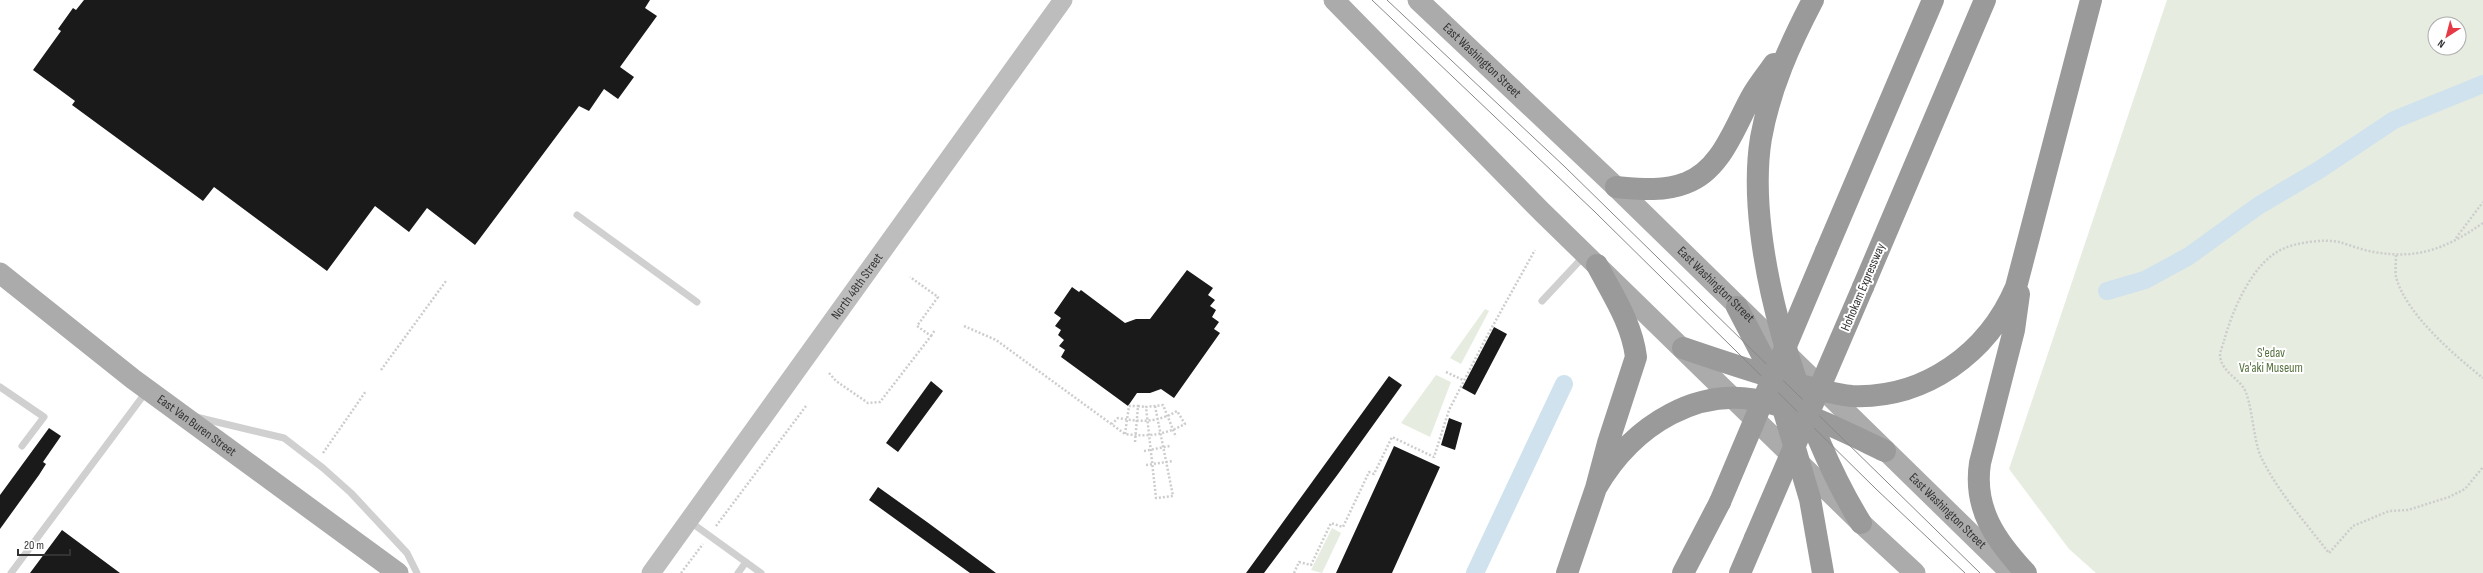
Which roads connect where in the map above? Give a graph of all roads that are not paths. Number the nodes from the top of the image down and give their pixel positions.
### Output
1 (1063, 0) edge
2 (1334, 0) edge
3 (1813, 0) edge
4 (1933, 0) edge
5 (1985, 0) edge
6 (2091, 0) edge
7 (1420, 1) edge
8 (1793, 37) junction
9 (1616, 187) junction
10 (577, 215) dead end
11 (2024, 259) junction
12 (1591, 260) junction
13 (0, 273) edge
14 (1542, 301) dead end
15 (697, 302) dead end
16 (1738, 308) junction
17 (1683, 348) junction
18 (1789, 357) junction
19 (1774, 378) junction
20 (1798, 384) junction
21 (0, 387) edge
22 (147, 390) junction
23 (1823, 391) junction
24 (1733, 397) junction
25 (1783, 407) junction
26 (178, 412) junction
27 (1808, 417) junction
28 (22, 446) dead end
29 (1885, 451) junction
30 (1799, 462) junction
31 (1596, 488) junction
32 (1720, 502) junction
33 (689, 521) junction
34 (1861, 523) junction
35 (746, 562) junction
36 (11, 573) edge
37 (398, 573) edge
38 (417, 573) edge
39 (652, 573) edge
40 (738, 573) edge
41 (761, 573) edge
42 (1567, 573) edge
43 (1682, 573) edge
44 (1692, 573) edge
45 (1740, 573) edge
46 (1823, 573) edge
47 (1915, 573) edge
48 (2011, 573) edge
49 (2026, 573) edge

1 - 33 street, North 48th Street
2 - 12 main road
3 - 8 highway
4 - 32 highway, bridge
5 - 45 highway, Hohokam Expressway, bridge
6 - 11 highway
7 - 9 main road, East Washington Street
8 - 9 highway
8 - 18 highway
9 - 16 main road, East Washington Street
10 - 15 lane
11 - 23 highway
11 - 49 highway
12 - 14 lane
12 - 17 main road
12 - 31 highway
13 - 22 main road, East Van Buren Street
16 - 18 main road, East Washington Street
16 - 19 highway
17 - 19 highway
17 - 24 main road
18 - 20 highway
18 - 23 main road, East Washington Street
19 - 20 highway
19 - 25 highway
20 - 23 highway
20 - 27 highway
21 - 28 lane
22 - 26 main road, East Van Buren Street
22 - 36 lane
23 - 29 main road, East Washington Street
24 - 25 highway
24 - 30 main road
24 - 31 highway
25 - 27 highway
25 - 30 highway
26 - 37 main road, East Van Buren Street
26 - 38 lane
27 - 29 highway
27 - 34 highway
29 - 48 main road, East Washington Street
30 - 34 main road
30 - 46 highway
31 - 42 highway
32 - 43 highway
32 - 44 highway
33 - 35 lane
33 - 39 street, North 48th Street
34 - 47 main road
35 - 40 lane
35 - 41 lane

